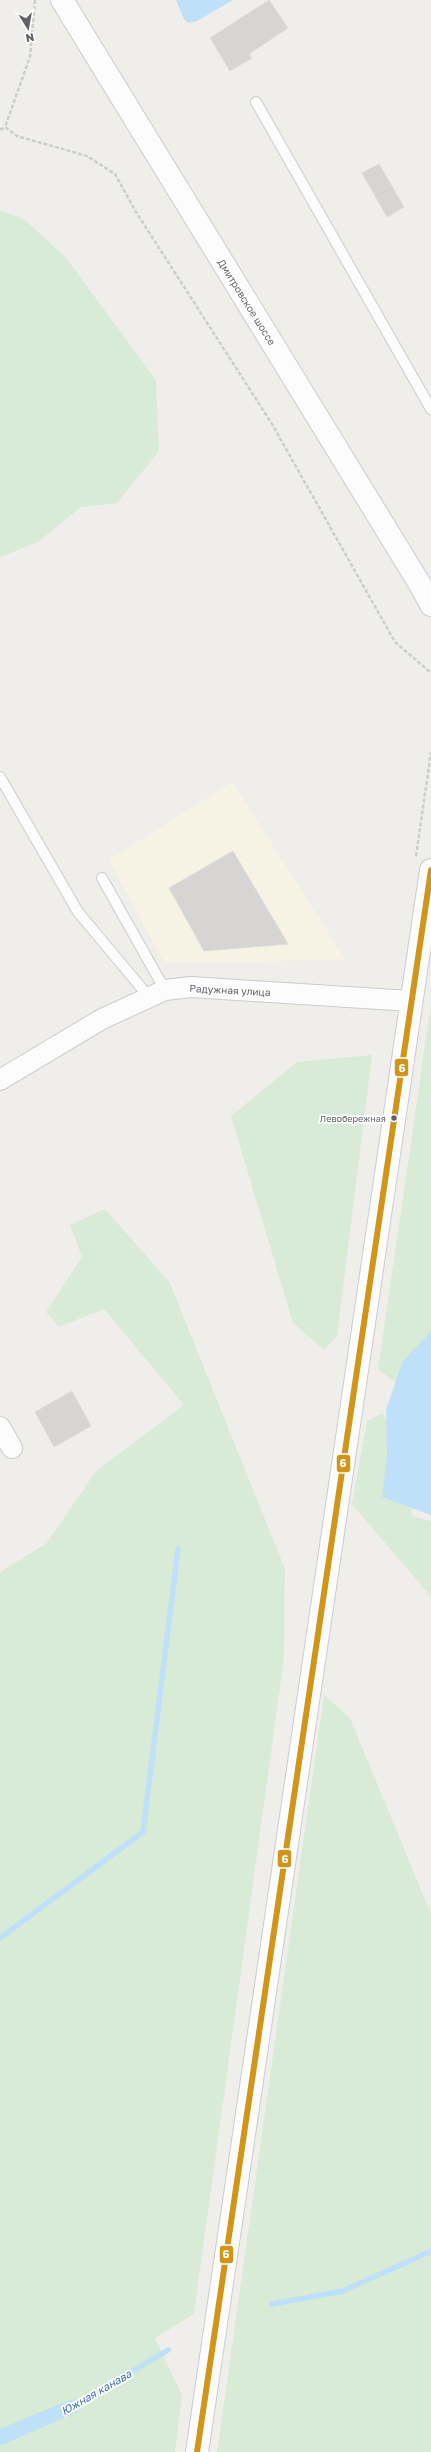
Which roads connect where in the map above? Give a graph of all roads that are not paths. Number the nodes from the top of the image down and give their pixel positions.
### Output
1 (62, 0) edge
2 (256, 102) dead end
3 (431, 409) edge
4 (431, 605) edge
5 (0, 777) edge
6 (431, 870) edge
7 (102, 878) dead end
8 (157, 994) junction
9 (410, 1001) junction
10 (0, 1080) edge
11 (0, 1427) edge
12 (12, 1448) dead end
13 (197, 2452) edge

1 - 4 street, Дмитровское шоссе
2 - 3 lane
5 - 8 lane
6 - 9 street
7 - 8 lane
8 - 9 street, Радужная улица
8 - 10 street, Радужная улица
9 - 13 street
11 - 12 street

